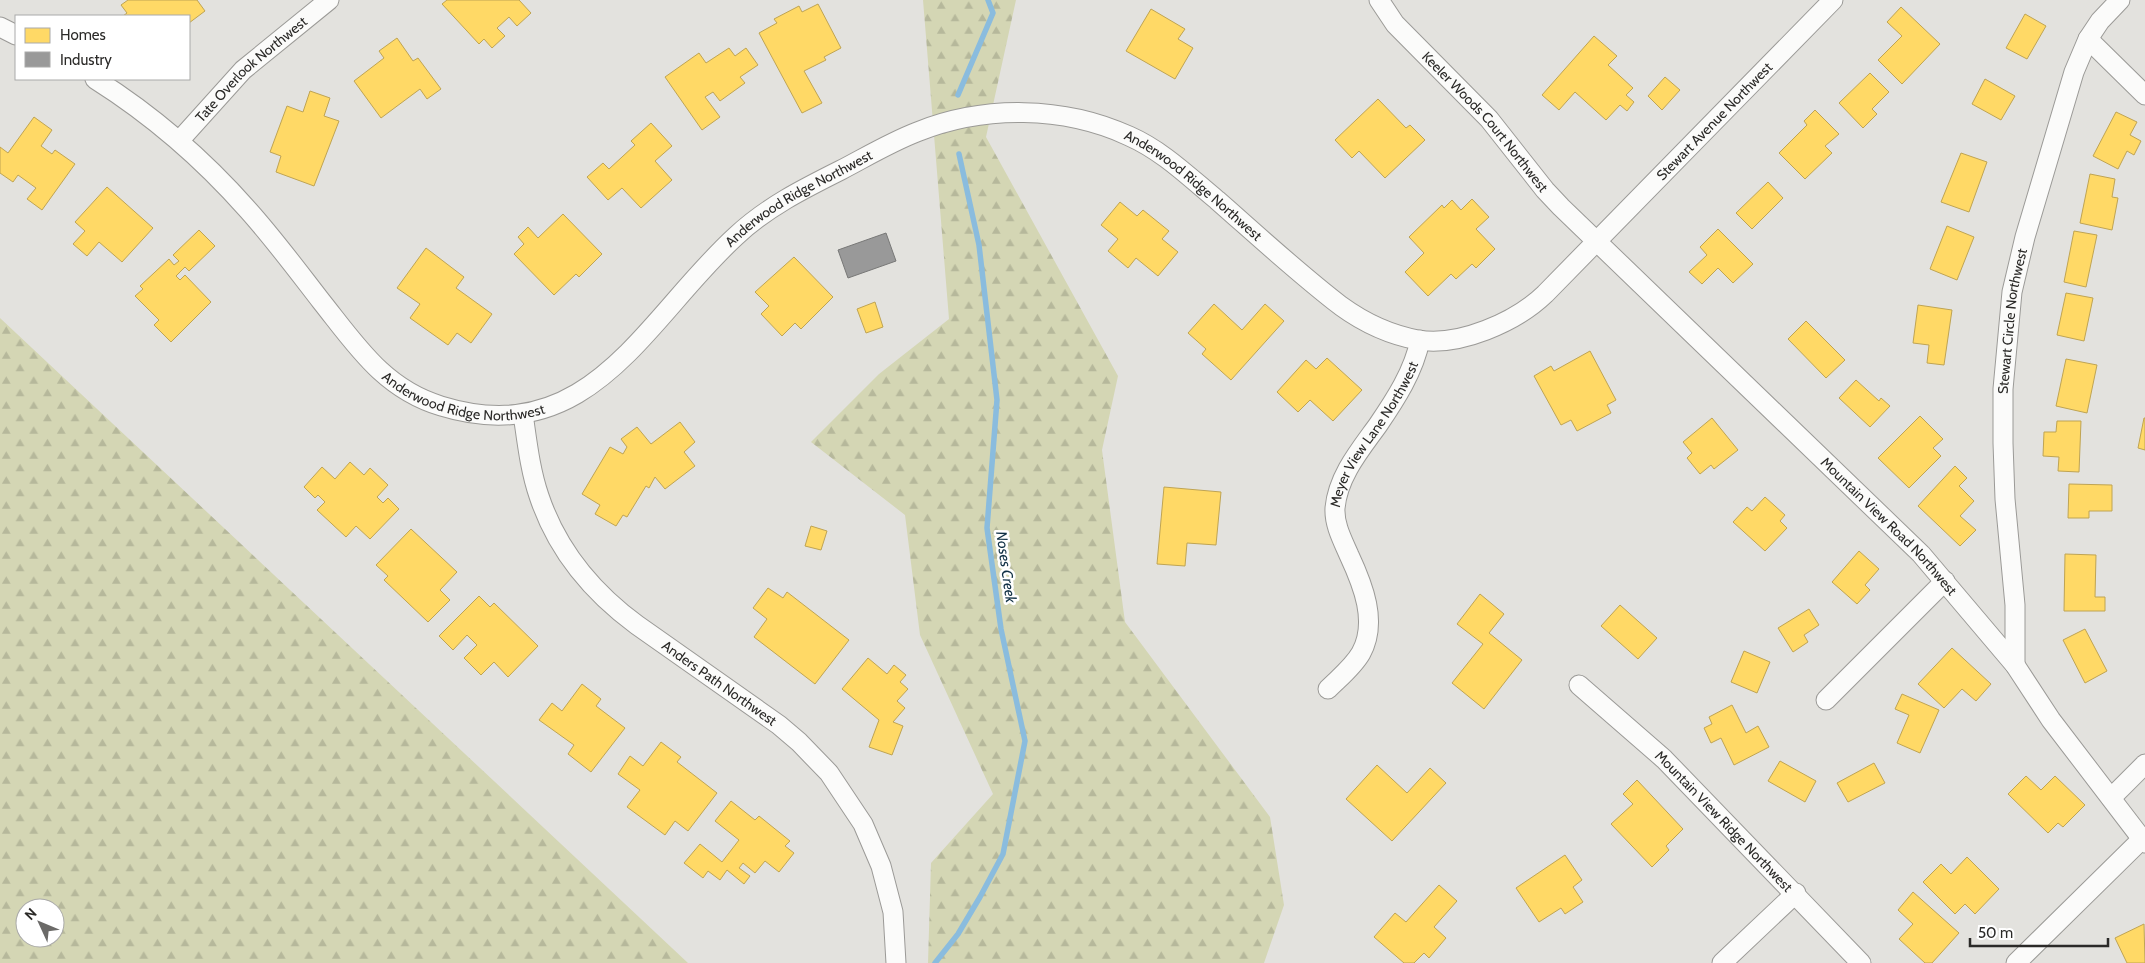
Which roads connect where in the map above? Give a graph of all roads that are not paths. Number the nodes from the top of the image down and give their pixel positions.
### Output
1 (328, 0) edge
2 (1379, 0) edge
3 (1833, 0) edge
4 (2120, 0) edge
5 (0, 27) edge
6 (15, 34) edge
7 (2088, 39) junction
8 (97, 80) edge
9 (2145, 95) edge
10 (179, 141) junction
11 (1596, 241) junction
12 (1420, 340) junction
13 (522, 414) junction
14 (1944, 581) junction
15 (2015, 664) junction
16 (1579, 685) dead end
17 (1328, 690) dead end
18 (1826, 700) dead end
19 (2145, 764) edge
20 (2111, 798) junction
21 (2143, 841) edge
22 (1796, 893) junction
23 (896, 963) edge
24 (1722, 963) edge
25 (1861, 963) edge
26 (2016, 963) edge

1 - 10 street, Tate Overlook Northwest
2 - 11 street, Keeler Woods Court Northwest
3 - 11 street, Stewart Avenue Northwest
4 - 7 street, Stewart Circle Northwest
5 - 6 street
7 - 9 street
7 - 15 street, Stewart Circle Northwest
8 - 10 street, Anderwood Ridge Northwest
10 - 13 street, Anderwood Ridge Northwest
11 - 12 street, Anderwood Ridge Northwest
11 - 14 street, Mountain View Road Northwest
12 - 13 street, Anderwood Ridge Northwest
12 - 17 street, Meyer View Lane Northwest
13 - 23 street, Anders Path Northwest
14 - 15 street, Mountain View Road Northwest
14 - 18 street
15 - 20 street, Mountain View Road Northwest
16 - 22 street, Mountain View Ridge Northwest
19 - 20 street
20 - 21 street, Mountain View Road Northwest
21 - 26 street
22 - 24 street
22 - 25 street, Mountain View Ridge Northwest

